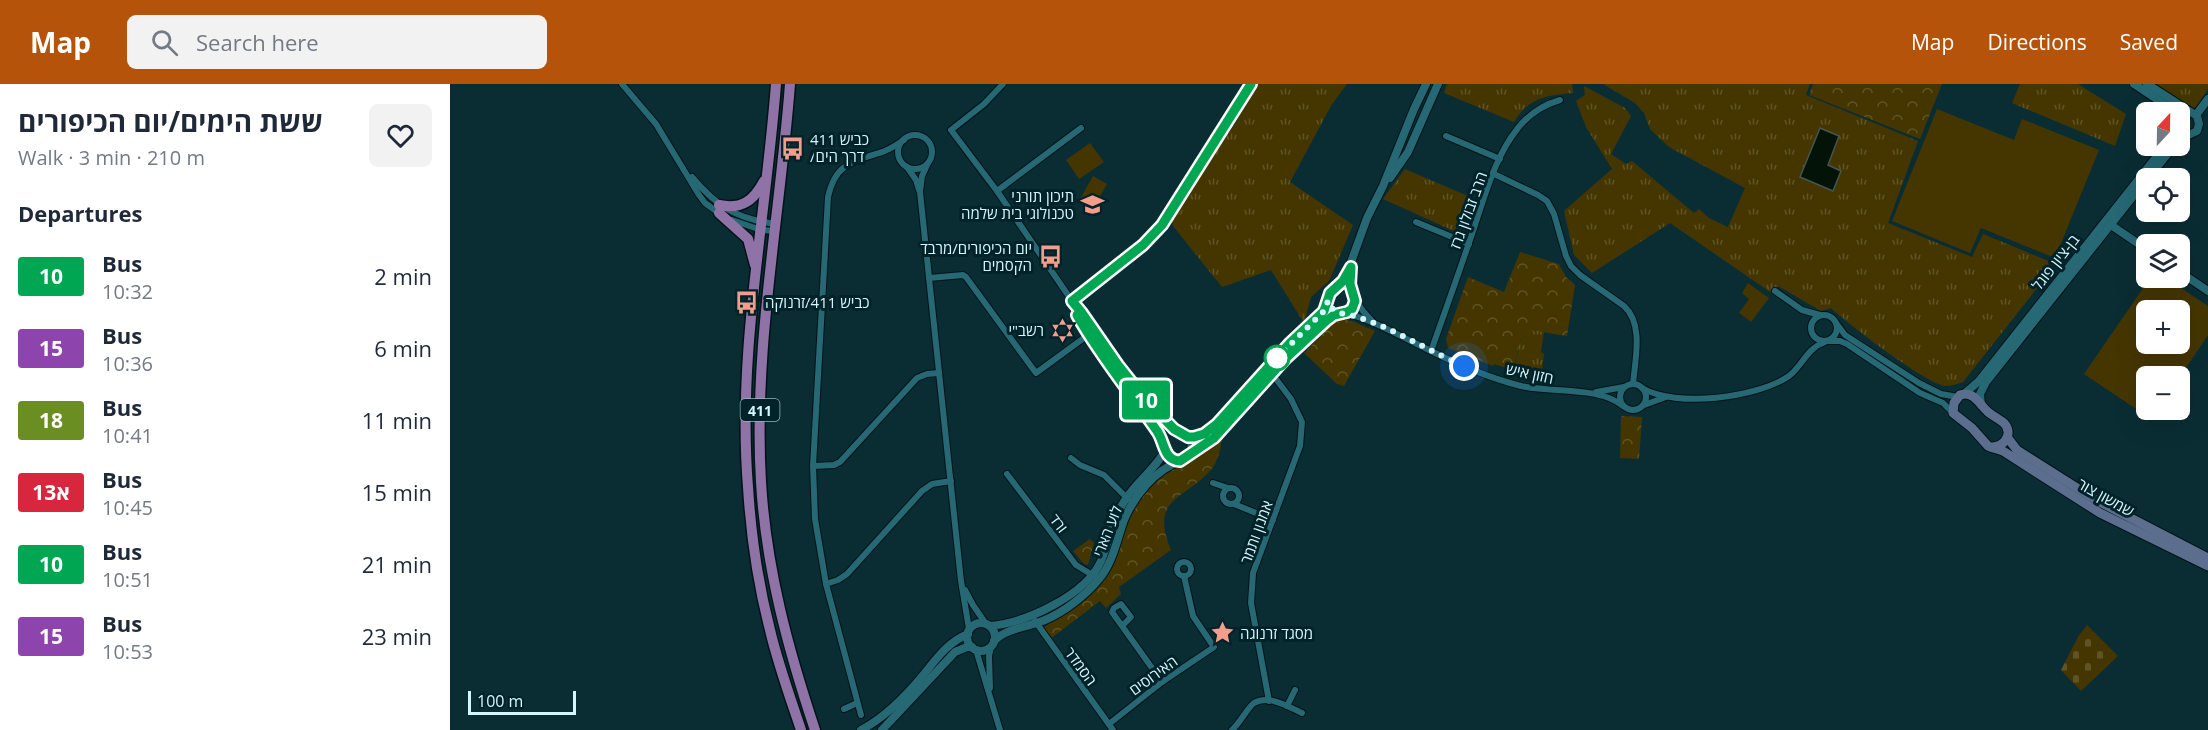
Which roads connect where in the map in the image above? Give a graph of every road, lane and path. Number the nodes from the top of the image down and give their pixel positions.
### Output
1 (622, 84) edge
2 (776, 84) edge
3 (790, 84) edge
4 (1003, 84) edge
5 (1251, 84) edge
6 (1426, 84) edge
7 (1438, 84) edge
8 (2134, 84) edge
9 (2147, 84) edge
10 (2208, 99) edge
11 (1560, 100) dead end
12 (2161, 102) edge
13 (2192, 113) junction
14 (1081, 128) dead end
15 (2190, 133) edge
16 (1446, 136) dead end
17 (904, 140) junction
18 (881, 153) junction
19 (2157, 156) edge
20 (2166, 156) edge
21 (900, 159) junction
22 (1500, 159) junction
23 (928, 164) junction
24 (906, 167) junction
25 (2156, 168) edge
26 (1494, 174) junction
27 (767, 175) junction
28 (1383, 186) junction
29 (997, 191) junction
30 (920, 192) junction
31 (2136, 193) edge
32 (719, 209) junction
33 (1416, 222) dead end
34 (2111, 225) junction
35 (762, 226) junction
36 (775, 227) junction
37 (2136, 242) edge
38 (1468, 244) junction
39 (1351, 267) junction
40 (757, 273) junction
41 (929, 278) junction
42 (2190, 279) edge
43 (1334, 289) junction
44 (1775, 291) dead end
45 (2208, 291) edge
46 (1354, 296) junction
47 (1072, 301) junction
48 (1328, 301) junction
49 (1802, 310) junction
50 (1342, 313) junction
51 (1824, 315) junction
52 (1836, 323) junction
53 (1380, 326) junction
54 (1811, 330) junction
55 (1088, 335) junction
56 (1827, 341) junction
57 (1431, 351) junction
58 (1806, 356) junction
59 (1270, 370) junction
60 (939, 373) junction
61 (1634, 384) junction
62 (1625, 387) junction
63 (1642, 388) junction
64 (1578, 393) junction
65 (1961, 395) junction
66 (1672, 397) junction
67 (1981, 405) junction
68 (1623, 406) junction
69 (1643, 406) junction
70 (1953, 413) junction
71 (1180, 433) junction
72 (1188, 437) junction
73 (2007, 437) junction
74 (1992, 447) junction
75 (1164, 448) junction
76 (1071, 458) dead end
77 (1184, 459) junction
78 (813, 466) junction
79 (1007, 474) dead end
80 (951, 481) junction
81 (1213, 483) dead end
82 (1228, 488) junction
83 (1129, 501) junction
84 (1234, 504) junction
85 (1273, 520) junction
86 (2208, 558) edge
87 (2208, 566) edge
88 (1091, 575) junction
89 (1184, 576) dead end
90 (1100, 578) junction
91 (961, 581) junction
92 (826, 584) junction
93 (1031, 616) junction
94 (1036, 624) junction
95 (988, 625) junction
96 (1122, 626) dead end
97 (968, 632) junction
98 (993, 644) junction
99 (974, 648) junction
100 (1162, 682) junction
101 (1295, 690) dead end
102 (989, 692) junction
103 (1269, 701) junction
104 (857, 703) junction
105 (1287, 706) junction
106 (844, 709) dead end
107 (1302, 713) dead end
108 (861, 715) dead end
109 (813, 726) edge
110 (1111, 727) edge
111 (801, 730) edge
112 (823, 730) edge
113 (861, 730) edge
114 (882, 730) edge
115 (1000, 730) edge
116 (1232, 730) edge

1 - 32 street
2 - 27 main road, 411
3 - 36 main road, 411
4 - 29 street
5 - 47 street
6 - 28 street
7 - 28 street
8 - 12 street
9 - 13 street
10 - 13 street
11 - 22 street, הרב זבולון גרז
13 - 15 street
14 - 29 street
16 - 22 street
17 - 18 street
17 - 21 street
17 - 23 street
18 - 21 street
18 - 78 street
19 - 65 street, בן-ציון פוגל
20 - 25 street, בן-ציון פוגל
21 - 24 street
22 - 26 street, הרב זבולון גרז
23 - 24 street
23 - 30 street
24 - 30 street
26 - 38 street, הרב זבולון גרז
26 - 61 street
27 - 32 main road
27 - 35 main road, 411
28 - 39 street
29 - 47 street
30 - 41 street
31 - 34 street, בן-ציון פוגל
32 - 35 street
32 - 40 main road
33 - 38 street
34 - 37 street
34 - 67 street, בן-ציון פוגל
35 - 36 street
35 - 40 main road, 411
36 - 109 main road, 411
38 - 57 street, הרב זבולון גרז
39 - 43 street
39 - 46 street
40 - 111 main road, 411
41 - 55 street
41 - 60 street
42 - 45 street
43 - 46 street
43 - 48 street
44 - 49 street
46 - 50 street
46 - 53 street, חזון איש
47 - 55 street
47 - 71 street
48 - 50 street
48 - 59 street
49 - 51 street
49 - 54 street
50 - 53 street, חזון איש
50 - 59 street
51 - 52 street
51 - 54 street
52 - 56 street
52 - 65 street
53 - 57 street, חזון איש
54 - 56 street
54 - 58 street
55 - 75 street
56 - 58 street
56 - 70 street
57 - 64 street, חזון איש
58 - 66 street
59 - 72 street
59 - 77 street, לוע הארי
59 - 85 street, אמנון ותמר
60 - 78 street
60 - 80 street
61 - 62 street
61 - 63 street
62 - 64 street, חזון איש
62 - 68 street
63 - 66 street
63 - 69 street
64 - 68 street, חזון איש
65 - 67 main road, שמשון צור
65 - 70 main road
66 - 69 street
67 - 73 main road, שמשון צור
68 - 69 street
70 - 74 main road, שמשון צור
71 - 72 street
71 - 75 street
72 - 77 street
73 - 74 main road
73 - 86 main road, שמשון צור
74 - 87 main road, שמשון צור
75 - 77 street
75 - 83 street, לוע הארי
76 - 83 street
77 - 83 street, לוע הארי
78 - 92 street
79 - 88 street, ורד
80 - 91 street
80 - 92 street
81 - 82 street
82 - 84 street
82 - 84 street
83 - 88 street, לוע הארי
83 - 90 street, לוע הארי
84 - 85 street
85 - 103 street, אמנון ותמר
88 - 90 street, ורד
88 - 93 street, לוע הארי
89 - 100 street, האירוסים
90 - 94 street, לוע הארי
91 - 95 street
91 - 97 street
92 - 104 street
93 - 94 street, הסמדר
93 - 95 street, לוע הארי
94 - 98 street, לוע הארי
94 - 110 street, הסמדר
95 - 97 street
95 - 98 street
96 - 100 street
97 - 99 street
97 - 113 street
98 - 99 street
98 - 102 street
99 - 102 street
99 - 114 street
100 - 110 street, האירוסים
101 - 105 street
102 - 115 street
103 - 105 street
103 - 116 street
104 - 106 street
104 - 108 street
105 - 107 street
109 - 112 main road

